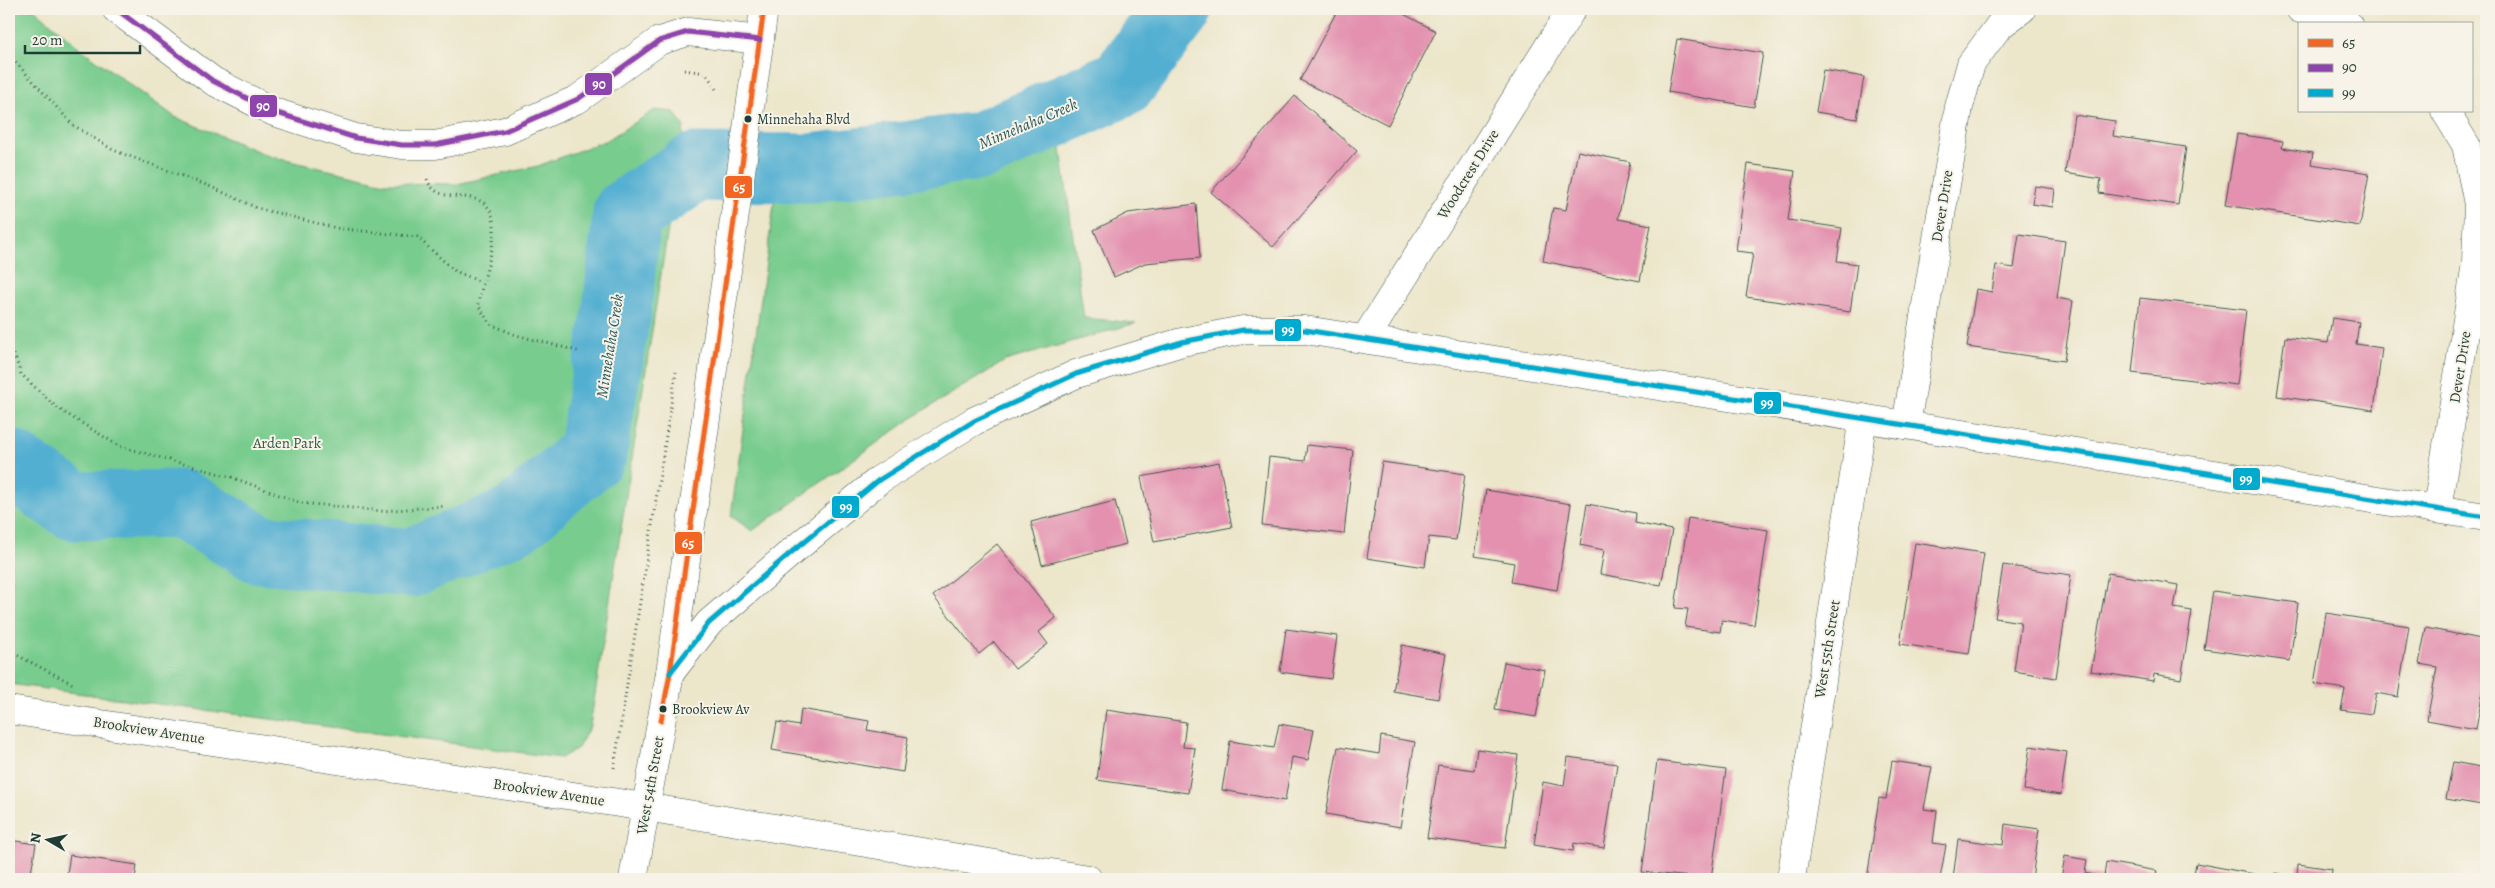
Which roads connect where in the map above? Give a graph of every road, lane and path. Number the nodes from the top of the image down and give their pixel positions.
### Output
1 (116, 9) edge
2 (764, 9) edge
3 (1572, 9) edge
4 (2022, 9) edge
5 (2300, 9) edge
6 (2342, 22) edge
7 (760, 40) junction
8 (9, 55) edge
9 (2446, 112) edge
10 (426, 176) dead end
11 (481, 282) junction
12 (9, 340) edge
13 (1365, 340) junction
14 (582, 352) dead end
15 (676, 370) dead end
16 (1863, 418) junction
17 (1906, 425) junction
18 (446, 506) dead end
19 (2437, 509) junction
20 (2486, 517) edge
21 (9, 651) edge
22 (670, 673) junction
23 (80, 688) dead end
24 (9, 710) edge
25 (613, 771) dead end
26 (645, 807) junction
27 (633, 879) edge
28 (1088, 879) edge
29 (1791, 879) edge

1 - 7 street
2 - 7 street, West 54th Street
3 - 13 street, Woodcrest Drive
4 - 17 street, Dever Drive
5 - 6 street
7 - 22 street, West 54th Street
8 - 11 path
9 - 19 street, Dever Drive
10 - 11 path
11 - 14 path
12 - 18 path
13 - 16 street
13 - 22 street
15 - 25 path
16 - 17 street
16 - 29 street, West 55th Street
17 - 19 street
19 - 20 street
21 - 23 path
22 - 26 street, West 54th Street
24 - 26 street, Brookview Avenue
26 - 27 street, West 54th Street
26 - 28 street, Brookview Avenue

